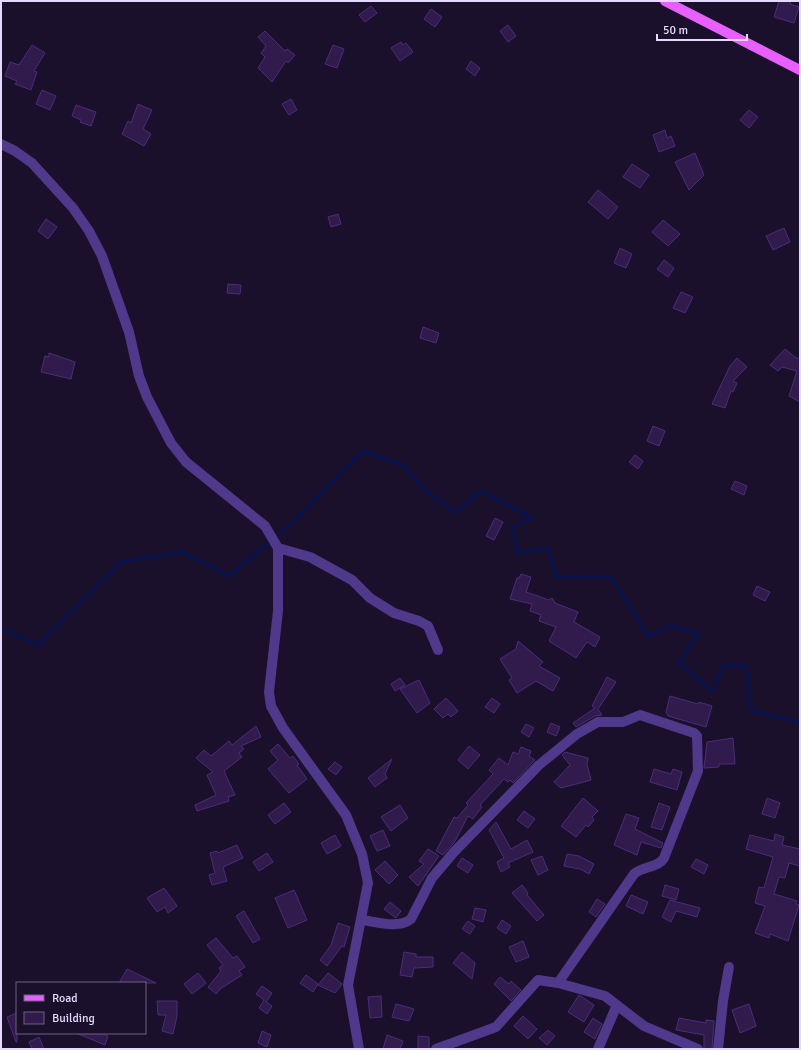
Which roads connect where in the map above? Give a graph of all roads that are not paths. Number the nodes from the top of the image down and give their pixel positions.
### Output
1 (665, 1) edge
2 (800, 70) edge
3 (1, 144) edge
4 (278, 548) junction
5 (438, 650) dead end
6 (362, 920) junction
7 (729, 967) dead end
8 (558, 983) junction
9 (617, 1005) junction
10 (359, 1049) edge
11 (436, 1049) edge
12 (598, 1049) edge
13 (698, 1049) edge
14 (718, 1049) edge

1 - 2 main road
3 - 4 street
4 - 5 street
4 - 6 street
6 - 8 street
6 - 10 street
7 - 14 street
8 - 9 street
8 - 11 street
9 - 12 street
9 - 13 street

